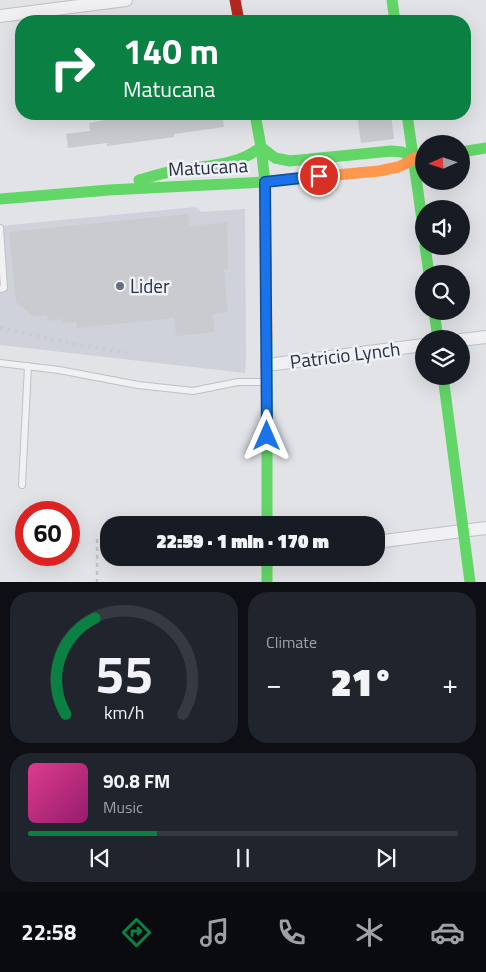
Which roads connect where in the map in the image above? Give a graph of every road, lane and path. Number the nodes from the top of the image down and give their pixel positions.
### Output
1 (126, 0) edge
2 (235, 0) edge
3 (392, 0) edge
4 (238, 15) edge
5 (394, 15) edge
6 (0, 16) edge
7 (256, 120) edge
8 (410, 120) edge
9 (415, 141) edge
10 (261, 147) junction
11 (486, 148) edge
12 (470, 151) edge
13 (415, 156) edge
14 (415, 159) edge
15 (265, 182) junction
16 (109, 190) junction
17 (0, 199) edge
18 (0, 228) edge
19 (1, 248) edge
20 (0, 289) edge
21 (486, 337) edge
22 (470, 339) edge
23 (415, 346) edge
24 (0, 363) edge
25 (266, 365) junction
26 (28, 366) junction
27 (267, 382) junction
28 (444, 385) edge
29 (22, 485) dead end
30 (266, 516) edge
31 (486, 528) edge
32 (463, 531) junction
33 (97, 539) dead end
34 (385, 541) edge
35 (267, 566) edge
36 (97, 582) edge
37 (267, 582) edge
38 (470, 582) edge

1 - 6 street
2 - 4 main road
3 - 5 main road
7 - 10 main road
8 - 9 main road
10 - 13 main road, Matucana
10 - 15 main road
10 - 16 main road
11 - 12 main road
14 - 15 main road, Matucana
15 - 16 main road, Matucana
15 - 25 main road
16 - 17 main road, Matucana
18 - 19 lane
19 - 20 lane
21 - 22 street
23 - 25 street, Patricio Lynch
24 - 26 lane
25 - 27 main road
26 - 27 lane
26 - 29 lane
27 - 30 main road
28 - 32 main road
31 - 32 street
32 - 34 street
32 - 38 main road
33 - 36 path
35 - 37 main road

